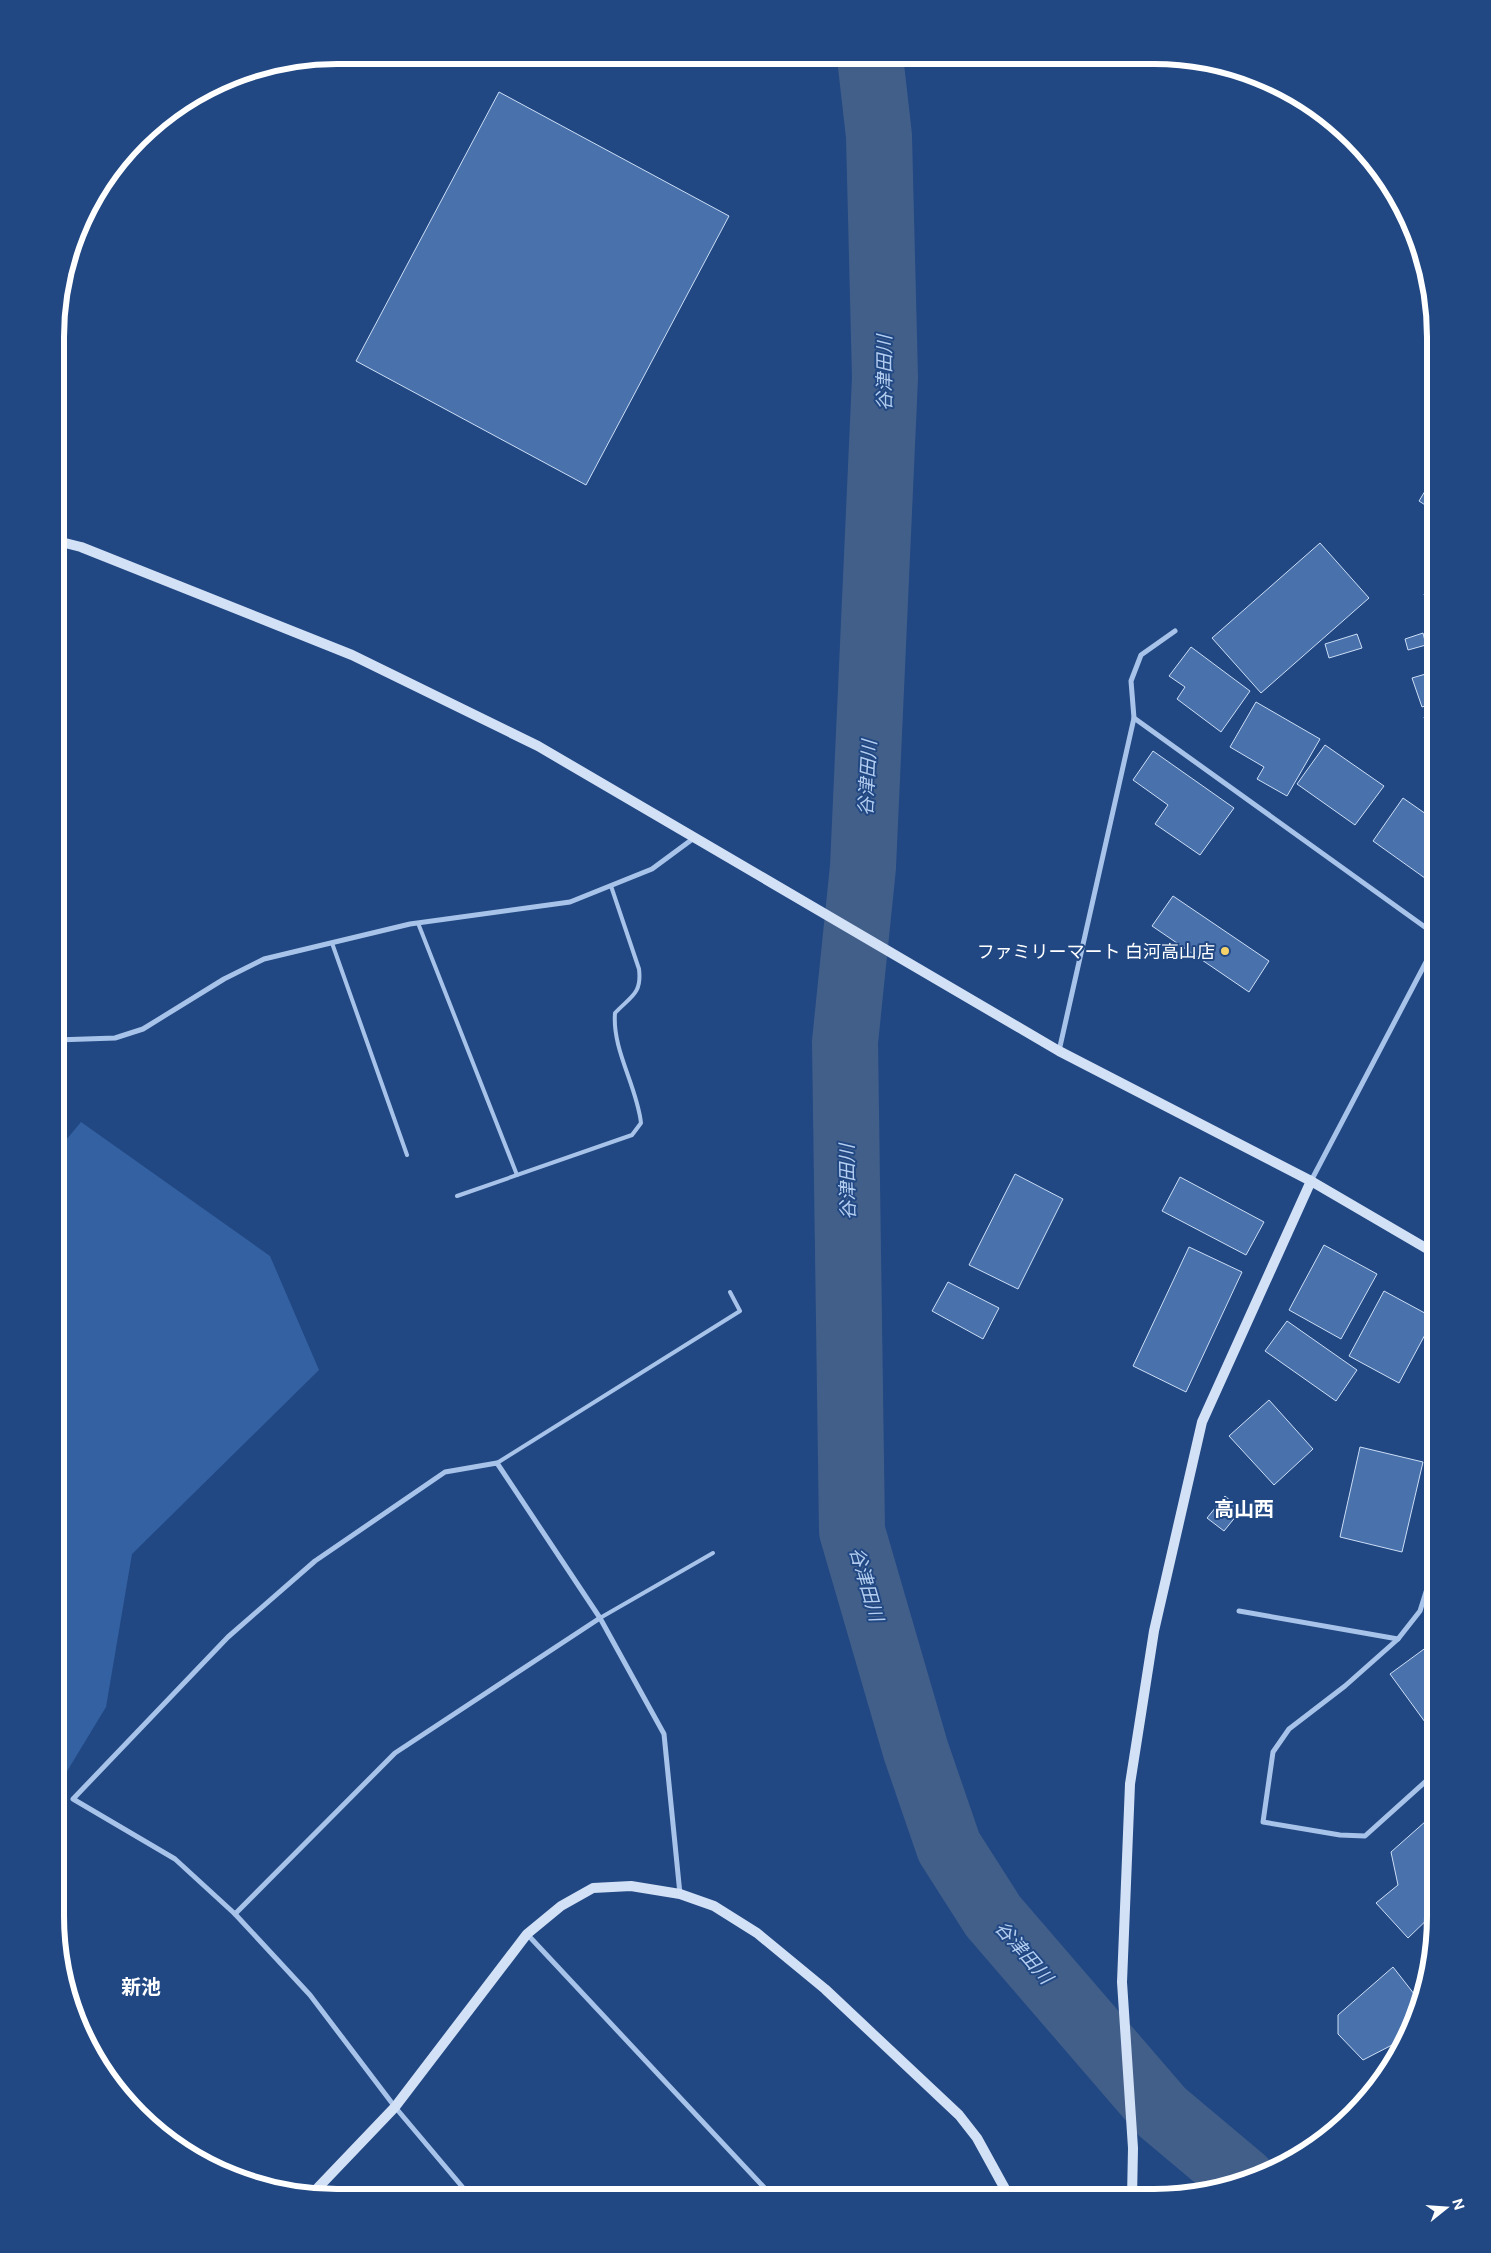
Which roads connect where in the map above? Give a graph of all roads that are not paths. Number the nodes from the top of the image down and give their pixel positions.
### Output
1 (64, 543) edge
2 (1175, 632) dead end
3 (1134, 718) junction
4 (694, 838) junction
5 (611, 886) junction
6 (418, 923) junction
7 (1427, 929) edge
8 (332, 943) junction
9 (1427, 960) edge
10 (64, 1040) edge
11 (1059, 1051) junction
12 (407, 1155) dead end
13 (517, 1175) junction
14 (1311, 1181) junction
15 (457, 1196) dead end
16 (1427, 1249) edge
17 (730, 1292) dead end
18 (497, 1463) junction
19 (713, 1553) dead end
20 (1427, 1589) edge
21 (1239, 1611) dead end
22 (600, 1618) junction
23 (1398, 1639) junction
24 (1427, 1780) edge
25 (680, 1894) junction
26 (235, 1914) junction
27 (527, 1934) junction
28 (395, 2107) junction
29 (317, 2189) edge
30 (464, 2189) edge
31 (766, 2189) edge
32 (1005, 2189) edge
33 (1132, 2189) edge

1 - 4 street
2 - 3 street
3 - 7 street
3 - 11 street
4 - 5 street
4 - 11 street
5 - 6 street
5 - 13 lane
6 - 8 street
6 - 13 lane
8 - 10 street
8 - 12 lane
9 - 14 street
11 - 14 street
13 - 15 lane
14 - 16 street
14 - 33 street
17 - 18 lane
18 - 22 street
18 - 26 street
19 - 22 lane
20 - 23 street
21 - 23 street
22 - 25 street
22 - 26 street
23 - 24 street
25 - 27 street
25 - 32 street
26 - 28 street
27 - 28 street
27 - 31 street
28 - 29 street
28 - 30 street

